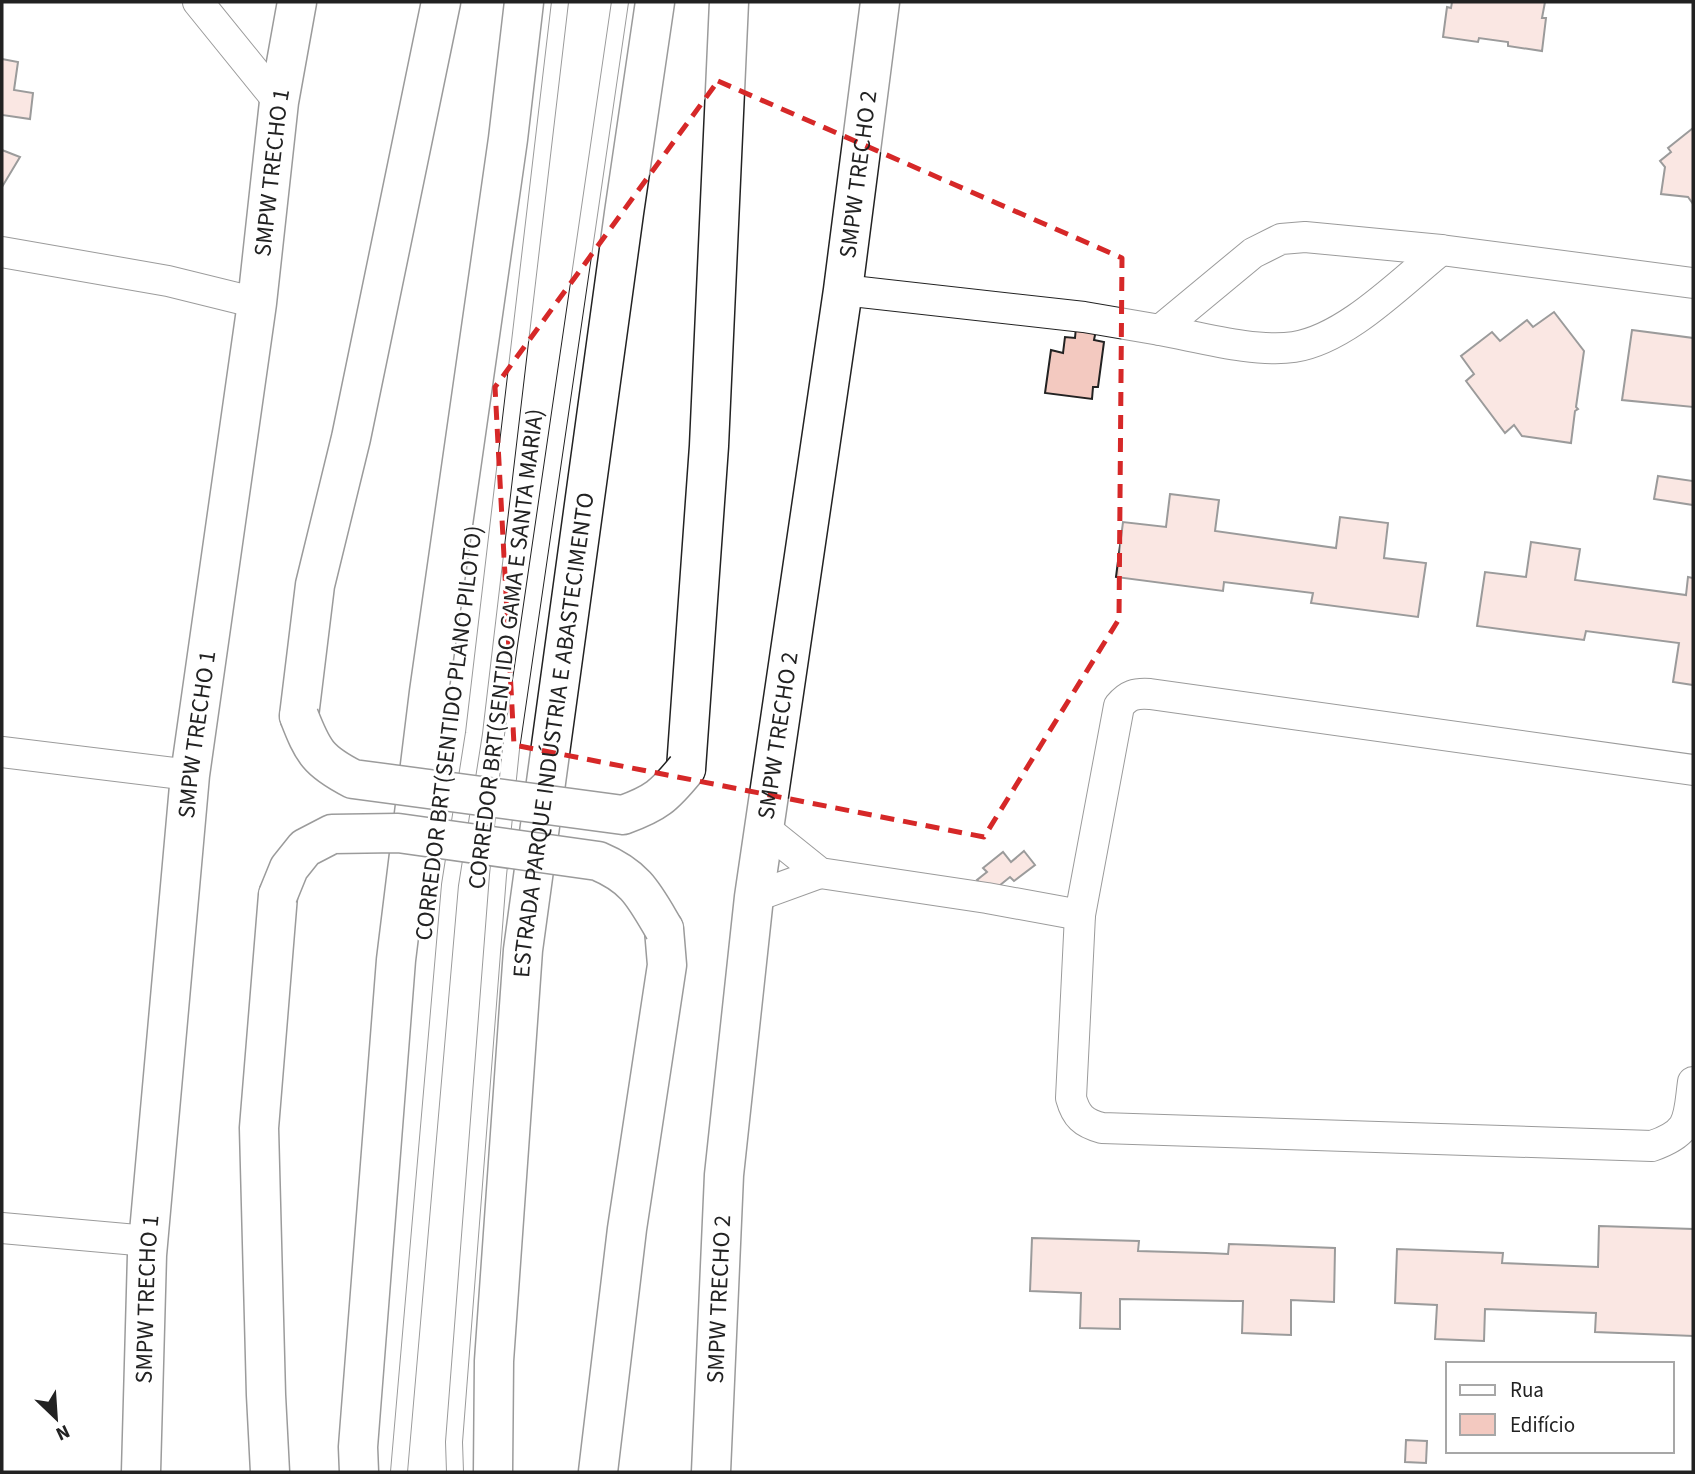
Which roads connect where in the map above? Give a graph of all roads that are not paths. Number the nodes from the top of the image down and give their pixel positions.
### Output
1 (198, 2) edge
2 (297, 2) edge
3 (441, 2) edge
4 (524, 2) edge
5 (561, 2) edge
6 (620, 2) edge
7 (655, 2) edge
8 (729, 2) edge
9 (880, 2) edge
10 (279, 102) junction
11 (1441, 250) junction
12 (2, 252) edge
13 (1693, 283) edge
14 (843, 290) junction
15 (257, 303) junction
16 (1160, 330) junction
17 (2, 752) edge
18 (1693, 770) edge
19 (190, 775) junction
20 (764, 828) junction
21 (820, 873) junction
22 (754, 897) junction
23 (1080, 915) junction
24 (1693, 1082) edge
25 (2, 1228) edge
26 (148, 1241) junction
27 (141, 1472) edge
28 (270, 1472) edge
29 (359, 1472) edge
30 (399, 1472) edge
31 (455, 1472) edge
32 (492, 1472) edge
33 (598, 1472) edge
34 (711, 1472) edge

1 - 10 street
2 - 10 main road, SMPW TRECHO 1
3 - 8 main road, bridge
4 - 29 main road
5 - 30 lane, CORREDOR BRT(SENTIDO PLANO PILOTO)
6 - 31 lane, CORREDOR BRT(SENTIDO GAMA E SANTA MARIA)
7 - 32 main road, ESTRADA PARQUE INDÚSTRIA E ABASTECIMENTO
9 - 14 main road, SMPW TRECHO 2
10 - 15 main road, SMPW TRECHO 1
11 - 13 street
11 - 16 street
11 - 16 street
12 - 15 street
14 - 16 street
14 - 20 main road, SMPW TRECHO 2
15 - 19 main road, SMPW TRECHO 1
17 - 19 street
18 - 23 street
19 - 26 main road, SMPW TRECHO 1
20 - 21 street
20 - 22 main road, SMPW TRECHO 2
21 - 22 street
21 - 23 street
22 - 34 main road, SMPW TRECHO 2
23 - 24 street
25 - 26 street
26 - 27 main road, SMPW TRECHO 1
28 - 33 main road, bridge

